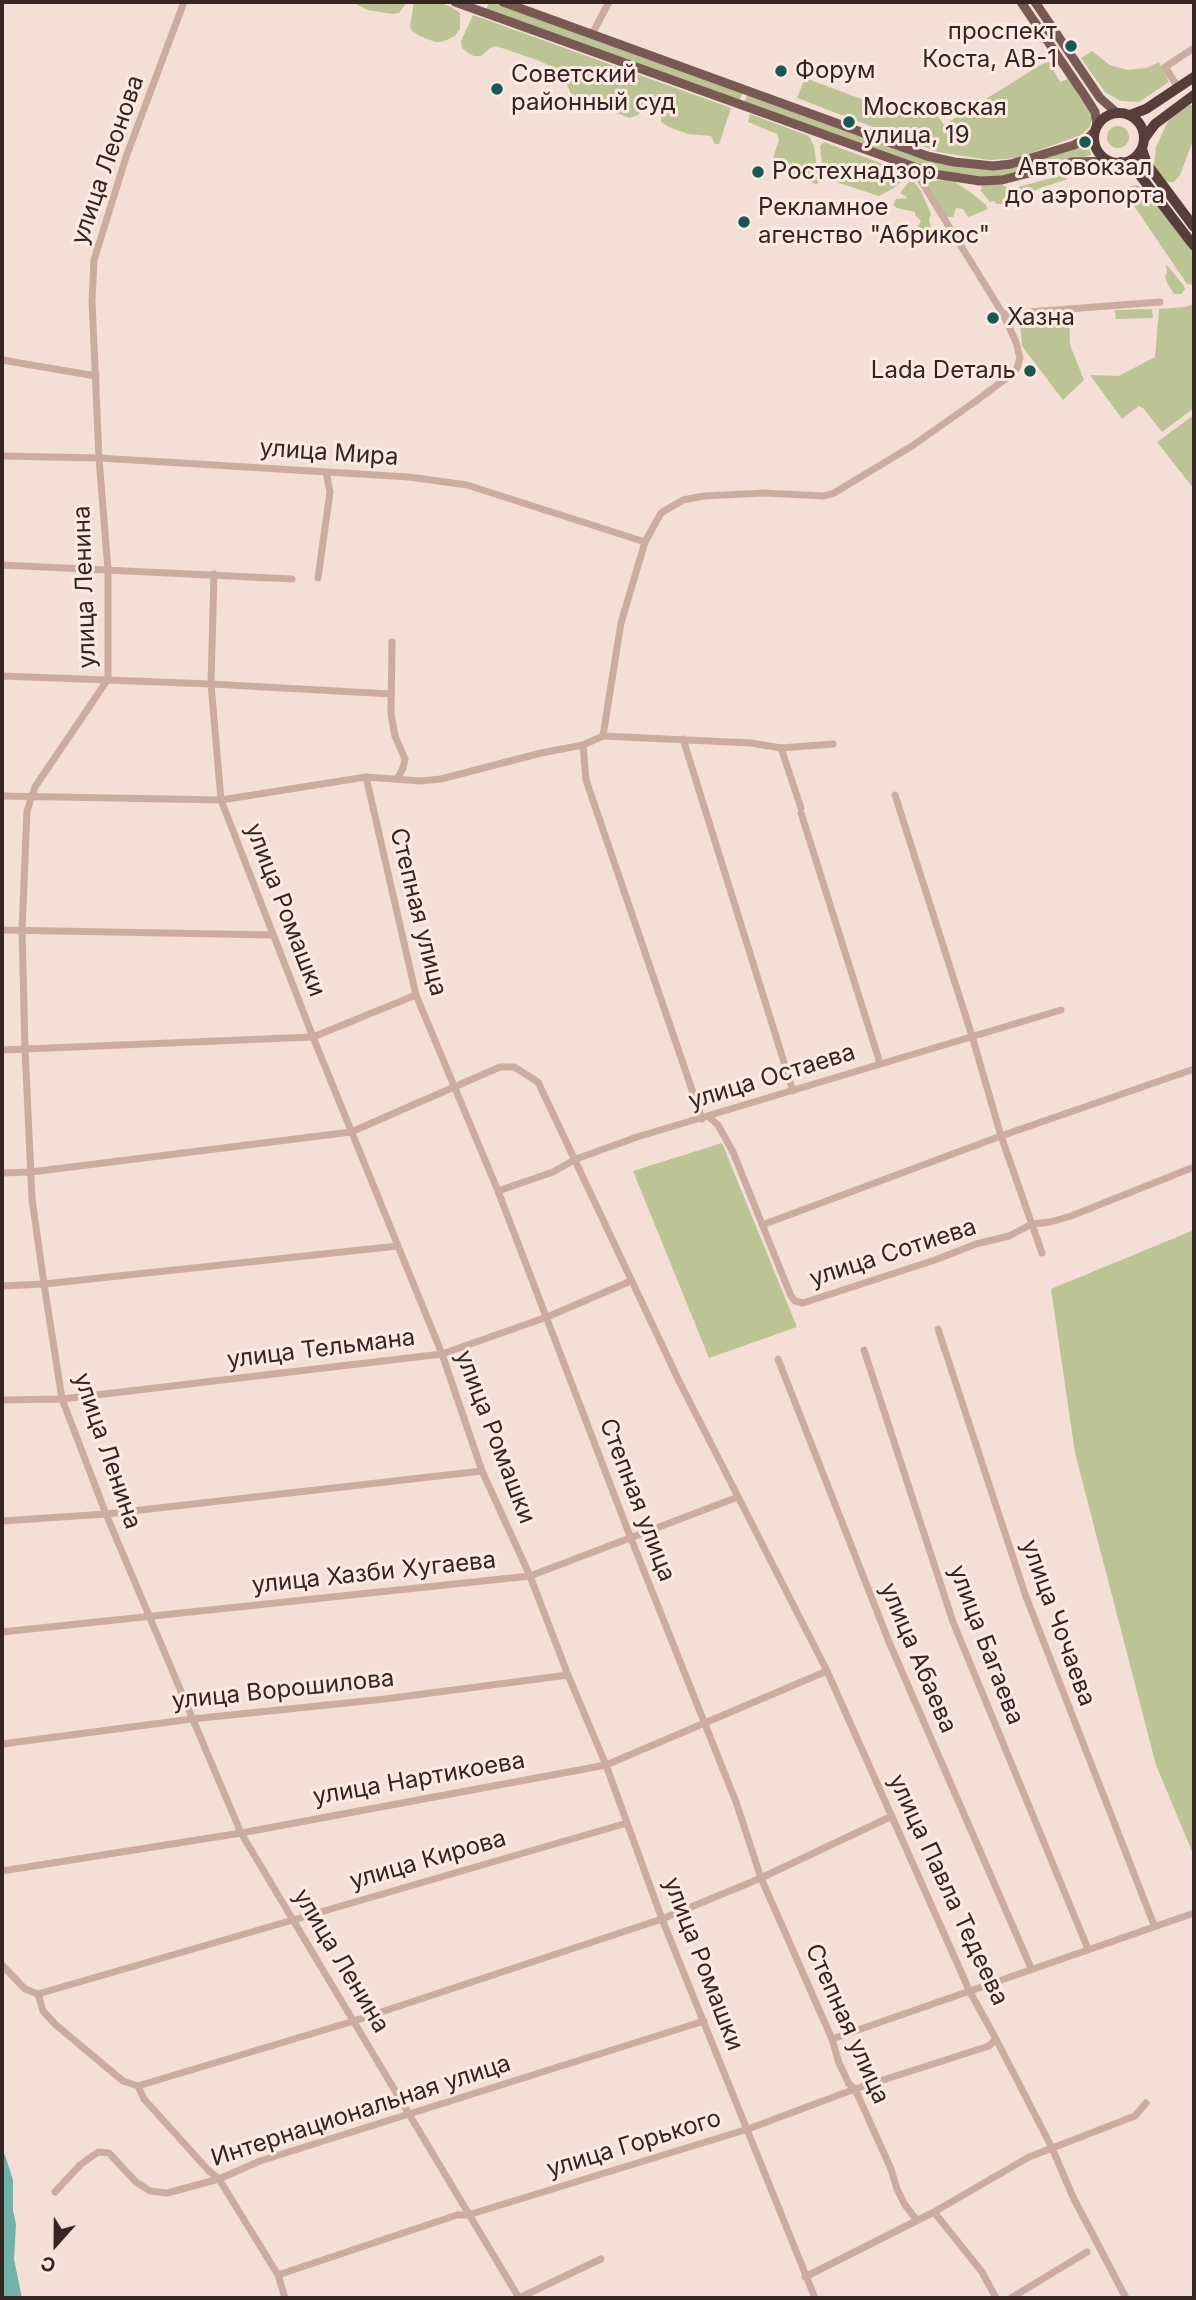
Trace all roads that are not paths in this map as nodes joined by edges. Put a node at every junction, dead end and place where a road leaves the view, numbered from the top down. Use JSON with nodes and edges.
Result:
{"nodes":[{"id":1,"x":184,"y":2,"type":"edge"},
{"id":2,"x":455,"y":2,"type":"edge"},
{"id":3,"x":503,"y":2,"type":"edge"},
{"id":4,"x":609,"y":2,"type":"edge"},
{"id":5,"x":1021,"y":2,"type":"edge"},
{"id":6,"x":1035,"y":2,"type":"edge"},
{"id":7,"x":592,"y":34,"type":"junction"},
{"id":8,"x":1194,"y":48,"type":"edge"},
{"id":9,"x":1194,"y":77,"type":"edge"},
{"id":10,"x":1179,"y":89,"type":"junction"},
{"id":11,"x":1194,"y":95,"type":"edge"},
{"id":12,"x":1117,"y":113,"type":"junction"},
{"id":13,"x":1130,"y":115,"type":"junction"},
{"id":14,"x":1096,"y":128,"type":"junction"},
{"id":15,"x":1143,"y":144,"type":"junction"},
{"id":16,"x":1116,"y":162,"type":"junction"},
{"id":17,"x":913,"y":168,"type":"junction"},
{"id":18,"x":1194,"y":227,"type":"edge"},
{"id":19,"x":1194,"y":246,"type":"edge"},
{"id":20,"x":1160,"y":302,"type":"dead end"},
{"id":21,"x":1003,"y":314,"type":"junction"},
{"id":22,"x":2,"y":360,"type":"edge"},
{"id":23,"x":96,"y":378,"type":"junction"},
{"id":24,"x":2,"y":457,"type":"edge"},
{"id":25,"x":99,"y":458,"type":"junction"},
{"id":26,"x":326,"y":472,"type":"junction"},
{"id":27,"x":645,"y":542,"type":"junction"},
{"id":28,"x":2,"y":565,"type":"edge"},
{"id":29,"x":108,"y":570,"type":"junction"},
{"id":30,"x":214,"y":574,"type":"junction"},
{"id":31,"x":318,"y":578,"type":"dead end"},
{"id":32,"x":292,"y":579,"type":"dead end"},
{"id":33,"x":392,"y":642,"type":"dead end"},
{"id":34,"x":2,"y":676,"type":"edge"},
{"id":35,"x":108,"y":679,"type":"junction"},
{"id":36,"x":211,"y":684,"type":"junction"},
{"id":37,"x":391,"y":694,"type":"junction"},
{"id":38,"x":603,"y":736,"type":"junction"},
{"id":39,"x":683,"y":739,"type":"junction"},
{"id":40,"x":833,"y":744,"type":"dead end"},
{"id":41,"x":583,"y":745,"type":"junction"},
{"id":42,"x":781,"y":748,"type":"junction"},
{"id":43,"x":366,"y":777,"type":"junction"},
{"id":44,"x":397,"y":779,"type":"junction"},
{"id":45,"x":895,"y":795,"type":"dead end"},
{"id":46,"x":2,"y":796,"type":"edge"},
{"id":47,"x":30,"y":797,"type":"junction"},
{"id":48,"x":221,"y":800,"type":"junction"},
{"id":49,"x":2,"y":930,"type":"edge"},
{"id":50,"x":22,"y":930,"type":"junction"},
{"id":51,"x":273,"y":934,"type":"junction"},
{"id":52,"x":416,"y":995,"type":"junction"},
{"id":53,"x":1061,"y":1010,"type":"dead end"},
{"id":54,"x":972,"y":1036,"type":"junction"},
{"id":55,"x":313,"y":1037,"type":"junction"},
{"id":56,"x":25,"y":1048,"type":"junction"},
{"id":57,"x":2,"y":1050,"type":"edge"},
{"id":58,"x":880,"y":1063,"type":"junction"},
{"id":59,"x":1194,"y":1069,"type":"edge"},
{"id":60,"x":455,"y":1087,"type":"junction"},
{"id":61,"x":793,"y":1091,"type":"junction"},
{"id":62,"x":706,"y":1118,"type":"junction"},
{"id":63,"x":351,"y":1132,"type":"junction"},
{"id":64,"x":1001,"y":1136,"type":"junction"},
{"id":65,"x":576,"y":1159,"type":"junction"},
{"id":66,"x":1194,"y":1167,"type":"edge"},
{"id":67,"x":31,"y":1172,"type":"junction"},
{"id":68,"x":2,"y":1173,"type":"edge"},
{"id":69,"x":498,"y":1191,"type":"junction"},
{"id":70,"x":1032,"y":1224,"type":"junction"},
{"id":71,"x":762,"y":1225,"type":"junction"},
{"id":72,"x":398,"y":1246,"type":"junction"},
{"id":73,"x":1042,"y":1253,"type":"dead end"},
{"id":74,"x":631,"y":1281,"type":"junction"},
{"id":75,"x":44,"y":1284,"type":"junction"},
{"id":76,"x":2,"y":1286,"type":"edge"},
{"id":77,"x":547,"y":1317,"type":"junction"},
{"id":78,"x":938,"y":1329,"type":"dead end"},
{"id":79,"x":864,"y":1350,"type":"dead end"},
{"id":80,"x":442,"y":1354,"type":"junction"},
{"id":81,"x":778,"y":1359,"type":"dead end"},
{"id":82,"x":62,"y":1399,"type":"junction"},
{"id":83,"x":2,"y":1400,"type":"edge"},
{"id":84,"x":482,"y":1471,"type":"junction"},
{"id":85,"x":737,"y":1497,"type":"junction"},
{"id":86,"x":106,"y":1514,"type":"junction"},
{"id":87,"x":2,"y":1521,"type":"edge"},
{"id":88,"x":630,"y":1536,"type":"junction"},
{"id":89,"x":530,"y":1576,"type":"junction"},
{"id":90,"x":150,"y":1618,"type":"junction"},
{"id":91,"x":2,"y":1632,"type":"edge"},
{"id":92,"x":827,"y":1671,"type":"junction"},
{"id":93,"x":568,"y":1675,"type":"junction"},
{"id":94,"x":191,"y":1719,"type":"junction"},
{"id":95,"x":704,"y":1724,"type":"junction"},
{"id":96,"x":2,"y":1744,"type":"edge"},
{"id":97,"x":606,"y":1765,"type":"junction"},
{"id":98,"x":892,"y":1816,"type":"junction"},
{"id":99,"x":627,"y":1823,"type":"junction"},
{"id":100,"x":241,"y":1833,"type":"junction"},
{"id":101,"x":2,"y":1871,"type":"edge"},
{"id":102,"x":761,"y":1878,"type":"junction"},
{"id":103,"x":1194,"y":1913,"type":"edge"},
{"id":104,"x":662,"y":1919,"type":"junction"},
{"id":105,"x":293,"y":1920,"type":"junction"},
{"id":106,"x":1154,"y":1926,"type":"junction"},
{"id":107,"x":1088,"y":1949,"type":"junction"},
{"id":108,"x":2,"y":1965,"type":"edge"},
{"id":109,"x":1031,"y":1968,"type":"junction"},
{"id":110,"x":970,"y":1992,"type":"junction"},
{"id":111,"x":38,"y":1994,"type":"junction"},
{"id":112,"x":354,"y":2021,"type":"junction"},
{"id":113,"x":704,"y":2021,"type":"junction"},
{"id":114,"x":832,"y":2039,"type":"junction"},
{"id":115,"x":996,"y":2039,"type":"junction"},
{"id":116,"x":138,"y":2086,"type":"junction"},
{"id":117,"x":855,"y":2090,"type":"junction"},
{"id":118,"x":1146,"y":2103,"type":"dead end"},
{"id":119,"x":409,"y":2113,"type":"junction"},
{"id":120,"x":748,"y":2129,"type":"junction"},
{"id":121,"x":1052,"y":2148,"type":"junction"},
{"id":122,"x":219,"y":2179,"type":"junction"},
{"id":123,"x":55,"y":2192,"type":"dead end"},
{"id":124,"x":934,"y":2212,"type":"junction"},
{"id":125,"x":468,"y":2214,"type":"junction"},
{"id":126,"x":916,"y":2219,"type":"junction"},
{"id":127,"x":1087,"y":2252,"type":"dead end"},
{"id":128,"x":601,"y":2259,"type":"dead end"},
{"id":129,"x":278,"y":2275,"type":"junction"},
{"id":130,"x":805,"y":2277,"type":"junction"},
{"id":131,"x":285,"y":2298,"type":"edge"},
{"id":132,"x":519,"y":2298,"type":"edge"},
{"id":133,"x":815,"y":2298,"type":"edge"},
{"id":134,"x":996,"y":2298,"type":"edge"},
{"id":135,"x":1012,"y":2298,"type":"edge"},
{"id":136,"x":1126,"y":2298,"type":"edge"}],
"edges":[{"from":1,"to":23,"type":"street","name":"улица Леонова"},
{"from":2,"to":17,"type":"main road"},
{"from":3,"to":7,"type":"main road"},
{"from":4,"to":7,"type":"street"},
{"from":5,"to":14,"type":"main road"},
{"from":6,"to":12,"type":"main road"},
{"from":7,"to":14,"type":"main road"},
{"from":8,"to":10,"type":"street"},
{"from":9,"to":10,"type":"highway"},
{"from":10,"to":13,"type":"highway"},
{"from":11,"to":15,"type":"highway"},
{"from":12,"to":13,"type":"highway"},
{"from":12,"to":14,"type":"highway"},
{"from":13,"to":15,"type":"highway"},
{"from":14,"to":16,"type":"highway"},
{"from":15,"to":16,"type":"highway"},
{"from":15,"to":18,"type":"highway"},
{"from":16,"to":17,"type":"main road"},
{"from":16,"to":19,"type":"highway"},
{"from":17,"to":21,"type":"street"},
{"from":20,"to":21,"type":"street"},
{"from":21,"to":27,"type":"street"},
{"from":22,"to":23,"type":"street"},
{"from":23,"to":25,"type":"street","name":"улица Леонова"},
{"from":24,"to":25,"type":"street","name":"улица Мира"},
{"from":25,"to":26,"type":"street","name":"улица Мира"},
{"from":25,"to":29,"type":"street","name":"улица Ленина"},
{"from":26,"to":27,"type":"street","name":"улица Мира"},
{"from":26,"to":31,"type":"street"},
{"from":27,"to":38,"type":"street"},
{"from":28,"to":29,"type":"street"},
{"from":29,"to":30,"type":"street"},
{"from":29,"to":35,"type":"street","name":"улица Ленина"},
{"from":30,"to":32,"type":"street"},
{"from":30,"to":36,"type":"street","name":"улица Ромашки"},
{"from":33,"to":37,"type":"street"},
{"from":34,"to":35,"type":"street"},
{"from":35,"to":36,"type":"street"},
{"from":35,"to":47,"type":"street","name":"улица Ленина"},
{"from":36,"to":37,"type":"street"},
{"from":36,"to":48,"type":"street","name":"улица Ромашки"},
{"from":37,"to":44,"type":"street"},
{"from":38,"to":39,"type":"street"},
{"from":38,"to":41,"type":"street"},
{"from":39,"to":42,"type":"street"},
{"from":39,"to":61,"type":"street"},
{"from":40,"to":42,"type":"street"},
{"from":41,"to":44,"type":"street"},
{"from":41,"to":62,"type":"street","name":"улица Сотиева"},
{"from":42,"to":58,"type":"street"},
{"from":43,"to":44,"type":"street"},
{"from":43,"to":48,"type":"street"},
{"from":43,"to":52,"type":"street","name":"Степная улица"},
{"from":45,"to":54,"type":"street"},
{"from":46,"to":47,"type":"street"},
{"from":47,"to":48,"type":"street"},
{"from":47,"to":50,"type":"street","name":"улица Ленина"},
{"from":48,"to":51,"type":"street","name":"улица Ромашки"},
{"from":49,"to":50,"type":"street"},
{"from":50,"to":51,"type":"street"},
{"from":50,"to":56,"type":"street","name":"улица Ленина"},
{"from":51,"to":55,"type":"street","name":"улица Ромашки"},
{"from":52,"to":55,"type":"street"},
{"from":52,"to":60,"type":"street","name":"Степная улица"},
{"from":53,"to":54,"type":"street","name":"улица Остаева"},
{"from":54,"to":58,"type":"street","name":"улица Остаева"},
{"from":54,"to":64,"type":"street"},
{"from":55,"to":56,"type":"street"},
{"from":55,"to":63,"type":"street","name":"улица Ромашки"},
{"from":56,"to":57,"type":"street"},
{"from":56,"to":67,"type":"street","name":"улица Ленина"},
{"from":58,"to":61,"type":"street","name":"улица Остаева"},
{"from":59,"to":64,"type":"street"},
{"from":60,"to":63,"type":"street"},
{"from":60,"to":65,"type":"street","name":"улица Павла Тедеева"},
{"from":60,"to":69,"type":"street","name":"Степная улица"},
{"from":61,"to":62,"type":"street","name":"улица Остаева"},
{"from":62,"to":65,"type":"street","name":"улица Остаева"},
{"from":62,"to":71,"type":"street","name":"улица Сотиева"},
{"from":63,"to":67,"type":"street"},
{"from":63,"to":72,"type":"street","name":"улица Ромашки"},
{"from":64,"to":70,"type":"street"},
{"from":64,"to":71,"type":"street"},
{"from":65,"to":69,"type":"street","name":"улица Остаева"},
{"from":65,"to":74,"type":"street","name":"улица Павла Тедеева"},
{"from":66,"to":70,"type":"street","name":"улица Сотиева"},
{"from":67,"to":68,"type":"street"},
{"from":67,"to":75,"type":"street","name":"улица Ленина"},
{"from":69,"to":77,"type":"street","name":"Степная улица"},
{"from":70,"to":71,"type":"street","name":"улица Сотиева"},
{"from":70,"to":73,"type":"street"},
{"from":72,"to":75,"type":"street"},
{"from":72,"to":80,"type":"street","name":"улица Ромашки"},
{"from":74,"to":77,"type":"street","name":"улица Тельмана"},
{"from":74,"to":85,"type":"street","name":"улица Павла Тедеева"},
{"from":75,"to":76,"type":"street"},
{"from":75,"to":82,"type":"street","name":"улица Ленина"},
{"from":77,"to":80,"type":"street","name":"улица Тельмана"},
{"from":77,"to":88,"type":"street","name":"Степная улица"},
{"from":78,"to":106,"type":"street","name":"улица Чочаева"},
{"from":79,"to":107,"type":"street","name":"улица Багаева"},
{"from":80,"to":82,"type":"street","name":"улица Тельмана"},
{"from":80,"to":84,"type":"street","name":"улица Ромашки"},
{"from":81,"to":109,"type":"street","name":"улица Абаева"},
{"from":82,"to":83,"type":"street","name":"улица Тельмана"},
{"from":82,"to":86,"type":"street","name":"улица Ленина"},
{"from":84,"to":86,"type":"street"},
{"from":84,"to":89,"type":"street","name":"улица Ромашки"},
{"from":85,"to":88,"type":"street","name":"улица Хазби Хугаева"},
{"from":85,"to":92,"type":"street","name":"улица Павла Тедеева"},
{"from":86,"to":87,"type":"street"},
{"from":86,"to":90,"type":"street","name":"улица Ленина"},
{"from":88,"to":89,"type":"street","name":"улица Хазби Хугаева"},
{"from":88,"to":95,"type":"street","name":"Степная улица"},
{"from":89,"to":90,"type":"street","name":"улица Хазби Хугаева"},
{"from":89,"to":93,"type":"street","name":"улица Ромашки"},
{"from":90,"to":91,"type":"street","name":"улица Хазби Хугаева"},
{"from":90,"to":94,"type":"street","name":"улица Ленина"},
{"from":92,"to":95,"type":"street","name":"улица Нартикоева"},
{"from":92,"to":98,"type":"street","name":"улица Павла Тедеева"},
{"from":93,"to":94,"type":"street","name":"улица Ворошилова"},
{"from":93,"to":97,"type":"street","name":"улица Ромашки"},
{"from":94,"to":96,"type":"street","name":"улица Ворошилова"},
{"from":94,"to":100,"type":"street","name":"улица Ленина"},
{"from":95,"to":97,"type":"street","name":"улица Нартикоева"},
{"from":95,"to":102,"type":"street","name":"Степная улица"},
{"from":97,"to":99,"type":"street","name":"улица Ромашки"},
{"from":97,"to":100,"type":"street","name":"улица Нартикоева"},
{"from":98,"to":102,"type":"street"},
{"from":98,"to":110,"type":"street","name":"улица Павла Тедеева"},
{"from":99,"to":104,"type":"street","name":"улица Ромашки"},
{"from":99,"to":105,"type":"street","name":"улица Кирова"},
{"from":100,"to":101,"type":"street","name":"улица Нартикоева"},
{"from":100,"to":105,"type":"street","name":"улица Ленина"},
{"from":102,"to":104,"type":"street"},
{"from":102,"to":114,"type":"street","name":"Степная улица"},
{"from":103,"to":106,"type":"street"},
{"from":104,"to":112,"type":"street"},
{"from":104,"to":113,"type":"street","name":"улица Ромашки"},
{"from":105,"to":111,"type":"street","name":"улица Кирова"},
{"from":105,"to":112,"type":"street","name":"улица Ленина"},
{"from":106,"to":107,"type":"street"},
{"from":107,"to":109,"type":"street"},
{"from":108,"to":111,"type":"street"},
{"from":109,"to":110,"type":"street"},
{"from":110,"to":114,"type":"street"},
{"from":110,"to":115,"type":"street","name":"улица Павла Тедеева"},
{"from":111,"to":116,"type":"street"},
{"from":112,"to":116,"type":"street"},
{"from":112,"to":119,"type":"street","name":"улица Ленина"},
{"from":113,"to":119,"type":"street","name":"Интернациональная улица"},
{"from":113,"to":120,"type":"street","name":"улица Ромашки"},
{"from":114,"to":117,"type":"street","name":"Степная улица"},
{"from":115,"to":117,"type":"street","name":"улица Горького"},
{"from":115,"to":121,"type":"street","name":"улица Павла Тедеева"},
{"from":116,"to":122,"type":"street"},
{"from":117,"to":120,"type":"street","name":"улица Горького"},
{"from":117,"to":126,"type":"street","name":"Степная улица"},
{"from":118,"to":121,"type":"street"},
{"from":119,"to":122,"type":"street","name":"Интернациональная улица"},
{"from":119,"to":125,"type":"street","name":"улица Ленина"},
{"from":120,"to":125,"type":"street","name":"улица Горького"},
{"from":120,"to":130,"type":"street","name":"улица Ромашки"},
{"from":121,"to":124,"type":"street"},
{"from":121,"to":136,"type":"street","name":"улица Павла Тедеева"},
{"from":122,"to":123,"type":"street","name":"Интернациональная улица"},
{"from":122,"to":129,"type":"street"},
{"from":124,"to":126,"type":"street"},
{"from":124,"to":134,"type":"street"},
{"from":125,"to":129,"type":"street","name":"улица Горького"},
{"from":125,"to":132,"type":"street","name":"улица Ленина"},
{"from":126,"to":130,"type":"street"},
{"from":127,"to":135,"type":"street"},
{"from":128,"to":132,"type":"street"},
{"from":129,"to":131,"type":"street"},
{"from":130,"to":133,"type":"street","name":"улица Ромашки"}]}
